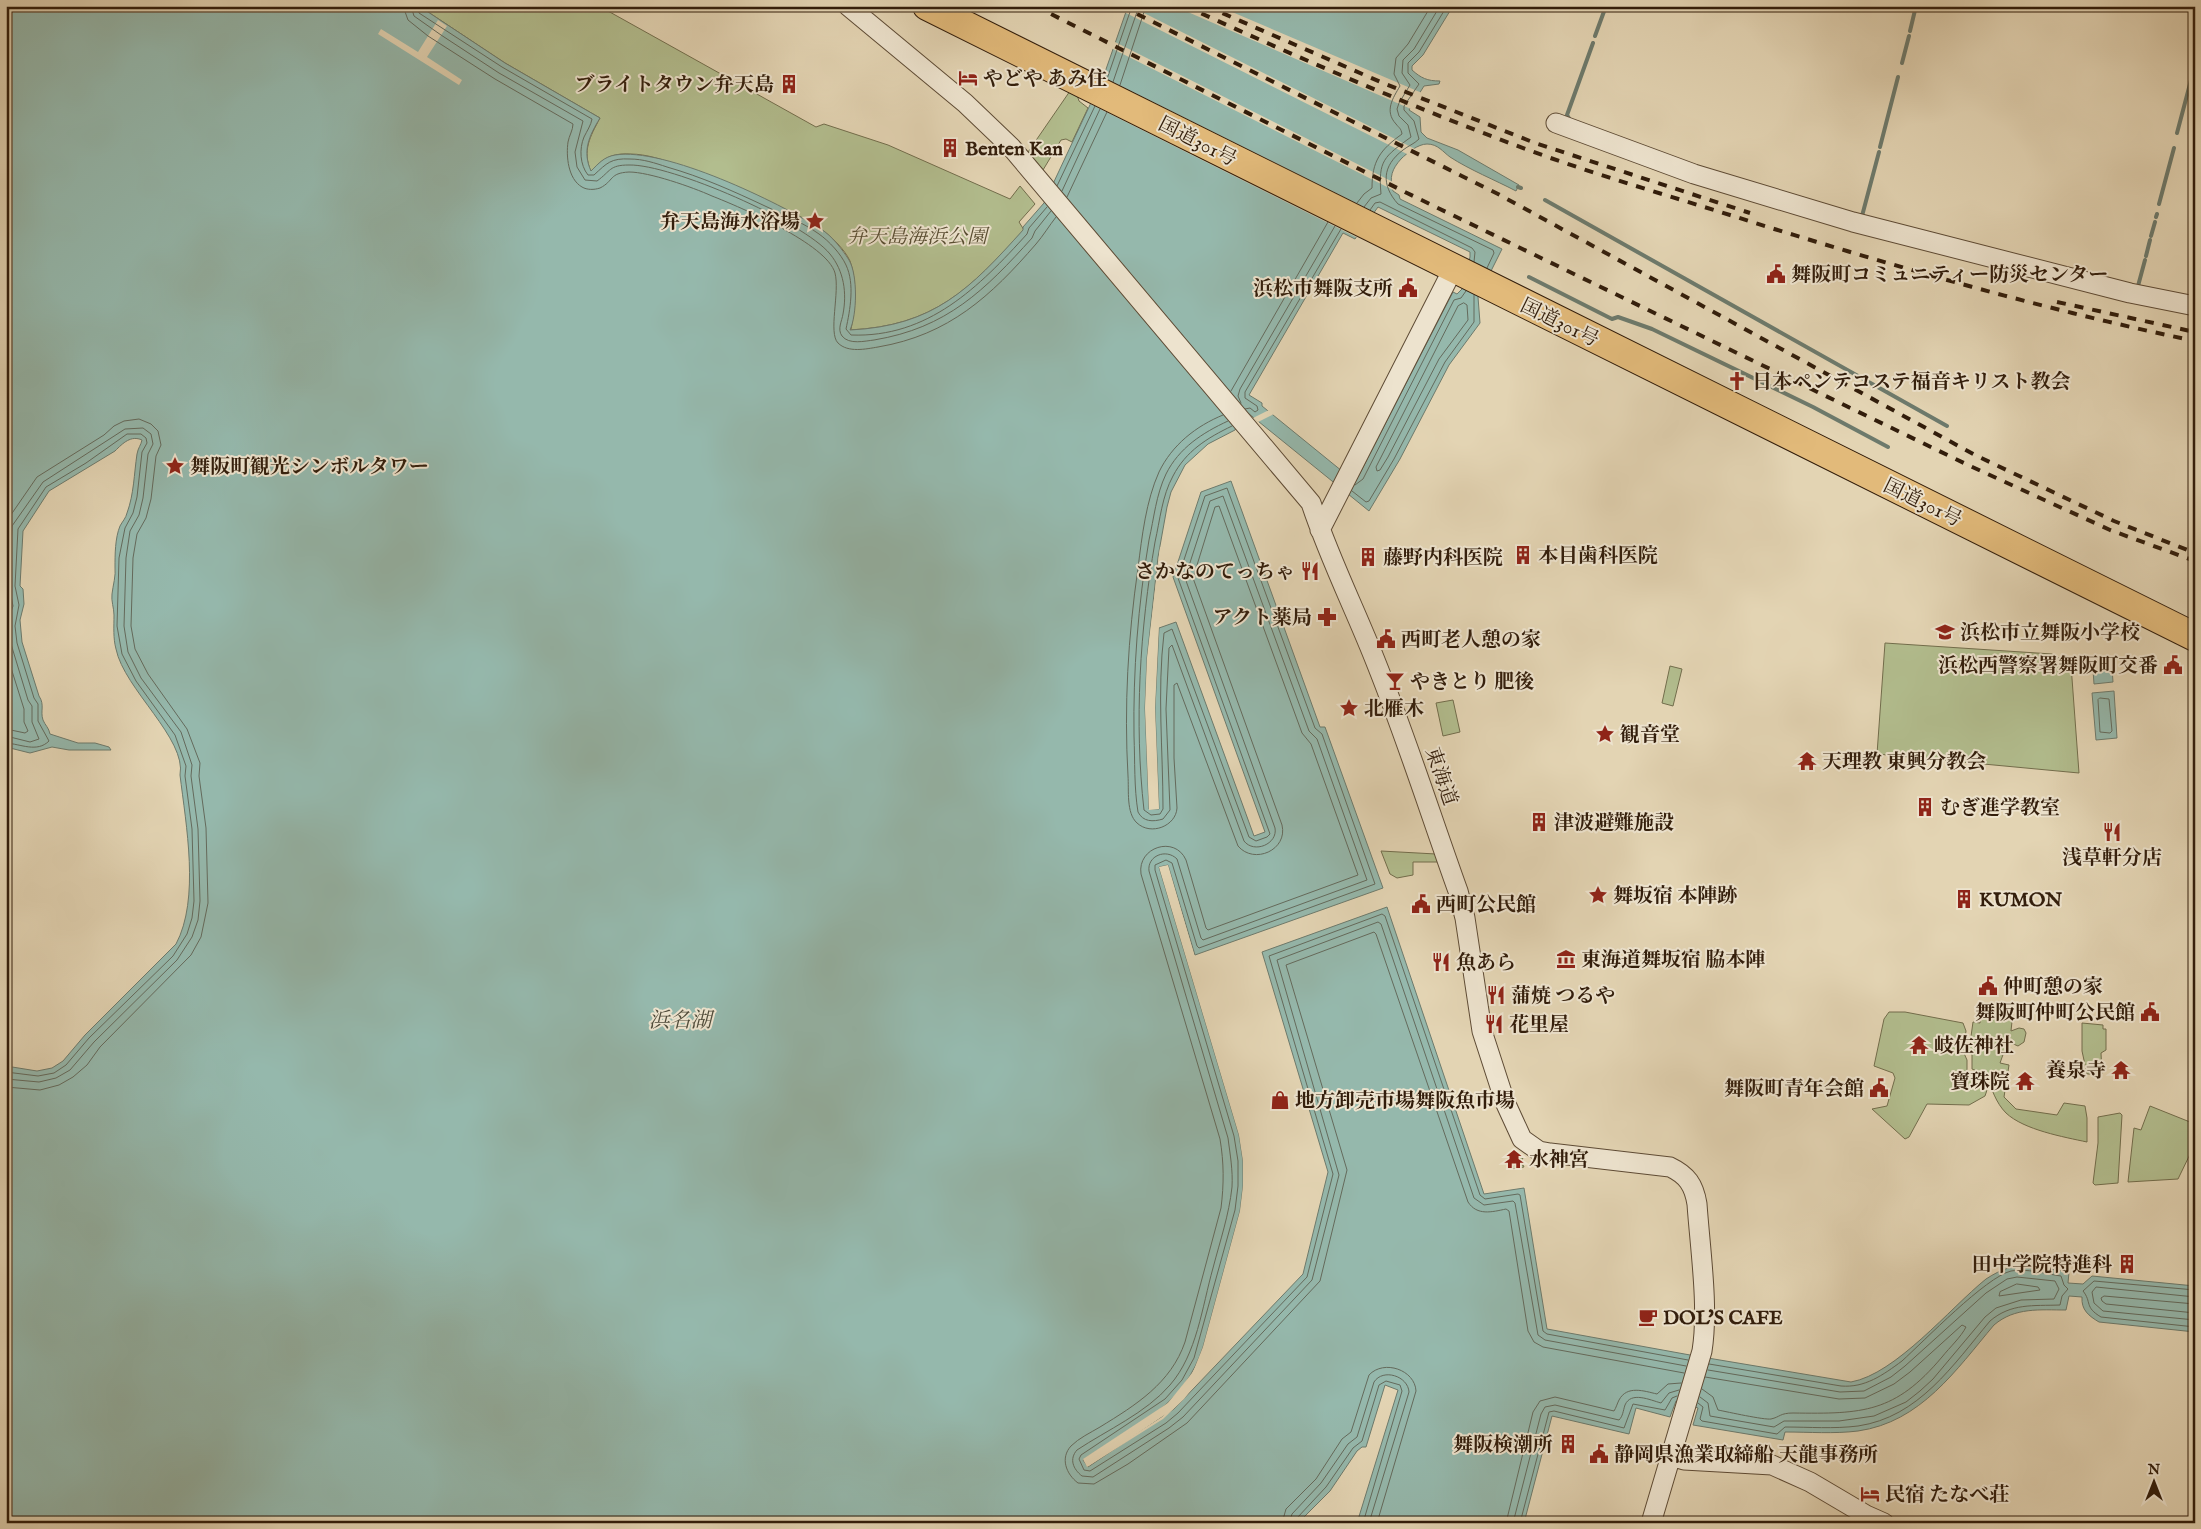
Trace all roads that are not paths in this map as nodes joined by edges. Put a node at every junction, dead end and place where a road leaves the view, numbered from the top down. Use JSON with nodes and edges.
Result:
{"nodes":[{"id":1,"x":848,"y":6,"type":"edge"},
{"id":2,"x":927,"y":6,"type":"edge"},
{"id":3,"x":1556,"y":123,"type":"dead end"},
{"id":4,"x":1458,"y":271,"type":"junction"},
{"id":5,"x":2195,"y":306,"type":"edge"},
{"id":6,"x":1320,"y":530,"type":"junction"},
{"id":7,"x":2195,"y":637,"type":"edge"},
{"id":8,"x":1671,"y":1456,"type":"junction"},
{"id":9,"x":1651,"y":1523,"type":"edge"},
{"id":10,"x":1884,"y":1523,"type":"edge"}],
"edges":[{"from":1,"to":6,"type":"street","name":"東海道"},
{"from":2,"to":4,"type":"highway","name":"国道301号"},
{"from":3,"to":5,"type":"street"},
{"from":4,"to":6,"type":"street"},
{"from":4,"to":7,"type":"highway","name":"国道301号"},
{"from":6,"to":8,"type":"street","name":"東海道"},
{"from":8,"to":9,"type":"street","name":"東海道"},
{"from":8,"to":10,"type":"street"}]}
